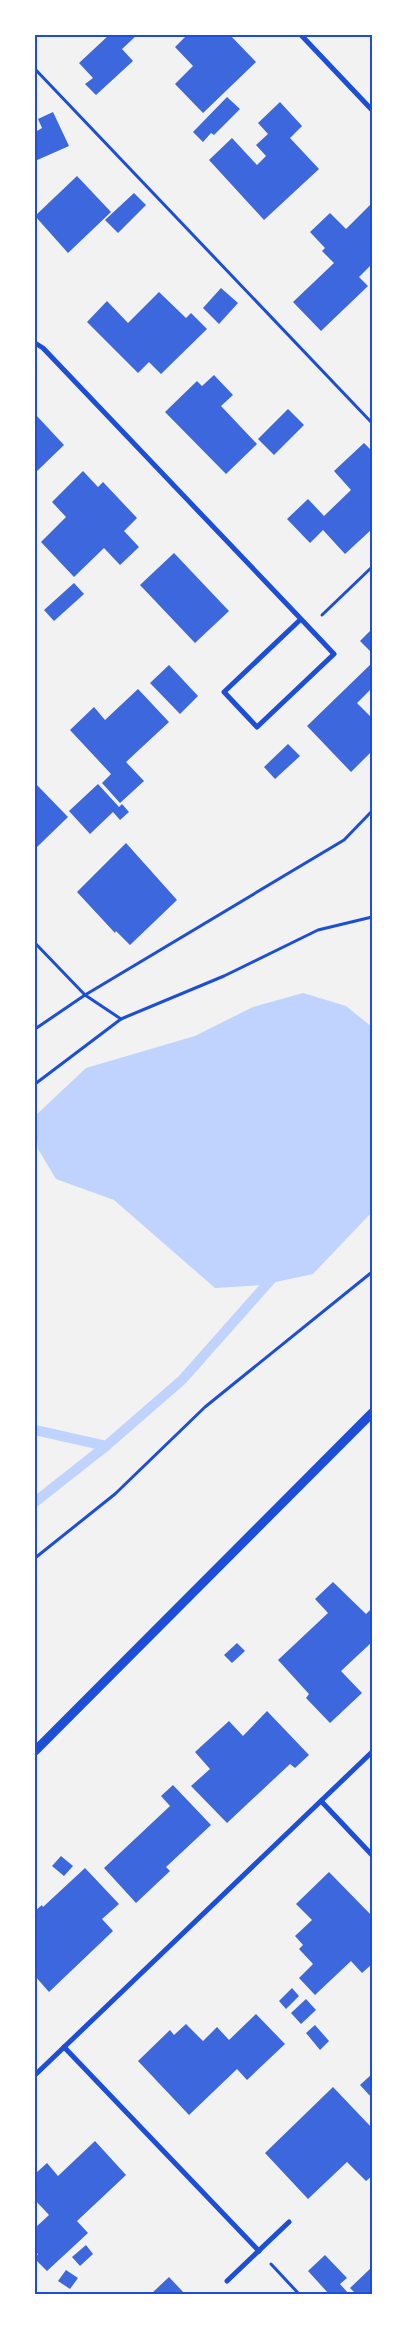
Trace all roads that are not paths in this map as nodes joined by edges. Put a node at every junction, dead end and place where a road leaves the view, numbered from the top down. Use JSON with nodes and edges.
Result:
{"nodes":[{"id":1,"x":301,"y":35,"type":"edge"},
{"id":2,"x":372,"y":110,"type":"edge"},
{"id":3,"x":35,"y":343,"type":"edge"},
{"id":4,"x":301,"y":619,"type":"junction"},
{"id":5,"x":372,"y":1413,"type":"edge"},
{"id":6,"x":35,"y":1751,"type":"edge"},
{"id":7,"x":372,"y":1752,"type":"edge"},
{"id":8,"x":321,"y":1801,"type":"junction"},
{"id":9,"x":372,"y":1855,"type":"edge"},
{"id":10,"x":64,"y":2047,"type":"junction"},
{"id":11,"x":35,"y":2075,"type":"edge"},
{"id":12,"x":290,"y":2222,"type":"dead end"},
{"id":13,"x":259,"y":2251,"type":"junction"},
{"id":14,"x":228,"y":2281,"type":"dead end"}],
"edges":[{"from":1,"to":2,"type":"street"},
{"from":3,"to":4,"type":"street"},
{"from":4,"to":4,"type":"street"},
{"from":5,"to":6,"type":"street"},
{"from":7,"to":8,"type":"street"},
{"from":8,"to":9,"type":"street"},
{"from":8,"to":10,"type":"street"},
{"from":10,"to":11,"type":"street"},
{"from":10,"to":13,"type":"street"},
{"from":12,"to":13,"type":"street"},
{"from":13,"to":14,"type":"street"}]}
